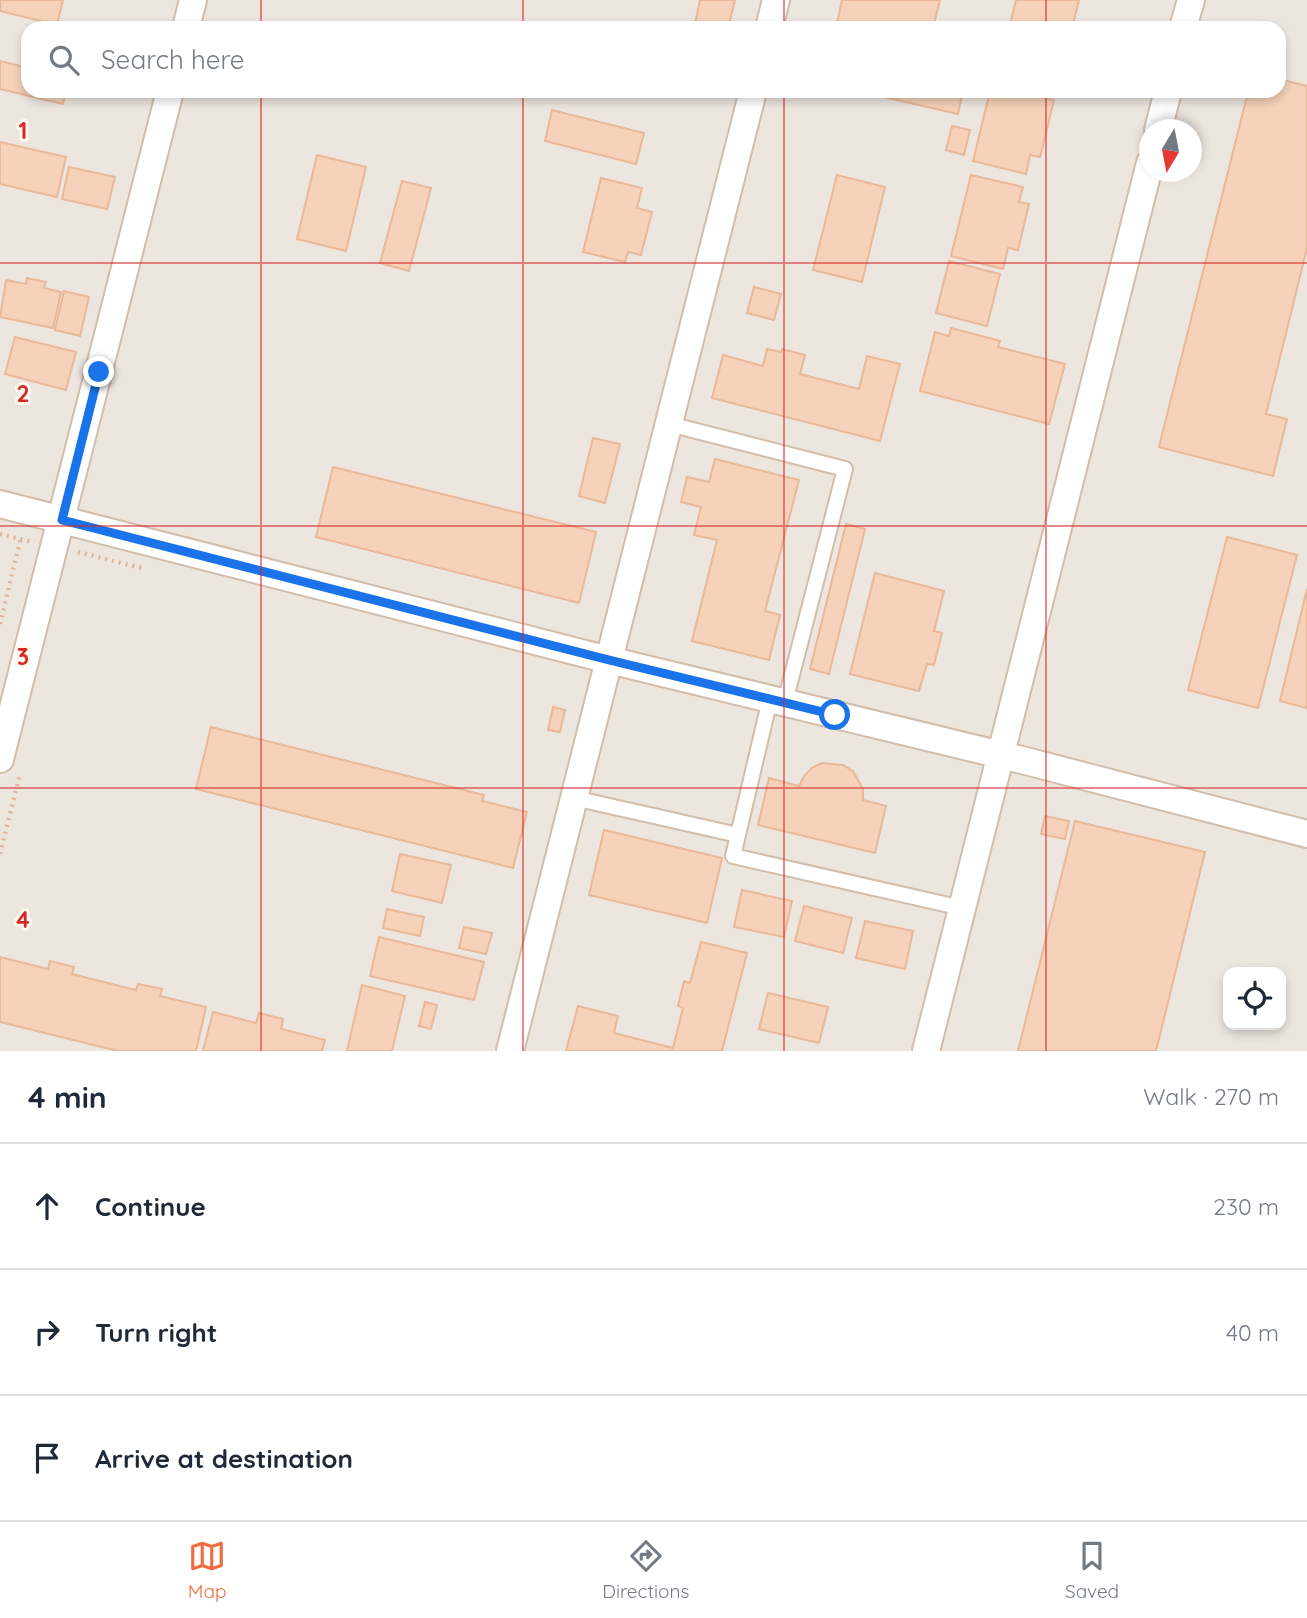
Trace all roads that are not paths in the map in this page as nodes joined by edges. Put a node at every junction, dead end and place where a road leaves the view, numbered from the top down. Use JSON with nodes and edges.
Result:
{"nodes":[{"id":1,"x":192,"y":0,"type":"edge"},
{"id":2,"x":776,"y":0,"type":"edge"},
{"id":3,"x":1191,"y":0,"type":"edge"},
{"id":4,"x":188,"y":21,"type":"edge"},
{"id":5,"x":771,"y":21,"type":"edge"},
{"id":6,"x":1186,"y":21,"type":"edge"},
{"id":7,"x":168,"y":98,"type":"edge"},
{"id":8,"x":751,"y":98,"type":"edge"},
{"id":9,"x":1166,"y":98,"type":"edge"},
{"id":10,"x":1161,"y":119,"type":"edge"},
{"id":11,"x":1145,"y":182,"type":"edge"},
{"id":12,"x":669,"y":424,"type":"junction"},
{"id":13,"x":0,"y":504,"type":"edge"},
{"id":14,"x":62,"y":520,"type":"junction"},
{"id":15,"x":609,"y":660,"type":"junction"},
{"id":16,"x":778,"y":701,"type":"junction"},
{"id":17,"x":1000,"y":755,"type":"junction"},
{"id":18,"x":0,"y":759,"type":"edge"},
{"id":19,"x":574,"y":798,"type":"junction"},
{"id":20,"x":1307,"y":834,"type":"edge"},
{"id":21,"x":738,"y":835,"type":"junction"},
{"id":22,"x":962,"y":908,"type":"junction"},
{"id":23,"x":510,"y":1051,"type":"edge"},
{"id":24,"x":926,"y":1051,"type":"edge"}],
"edges":[{"from":1,"to":4,"type":"street"},
{"from":2,"to":5,"type":"street"},
{"from":3,"to":6,"type":"street"},
{"from":7,"to":14,"type":"street"},
{"from":8,"to":12,"type":"street"},
{"from":9,"to":10,"type":"street"},
{"from":11,"to":17,"type":"street"},
{"from":12,"to":15,"type":"street"},
{"from":12,"to":16,"type":"lane"},
{"from":13,"to":14,"type":"street"},
{"from":14,"to":15,"type":"street"},
{"from":14,"to":18,"type":"street"},
{"from":15,"to":16,"type":"street"},
{"from":15,"to":19,"type":"street"},
{"from":16,"to":17,"type":"street"},
{"from":16,"to":21,"type":"lane"},
{"from":17,"to":20,"type":"street"},
{"from":17,"to":22,"type":"street"},
{"from":19,"to":21,"type":"lane"},
{"from":19,"to":23,"type":"street"},
{"from":21,"to":22,"type":"lane"},
{"from":22,"to":24,"type":"street"}]}
